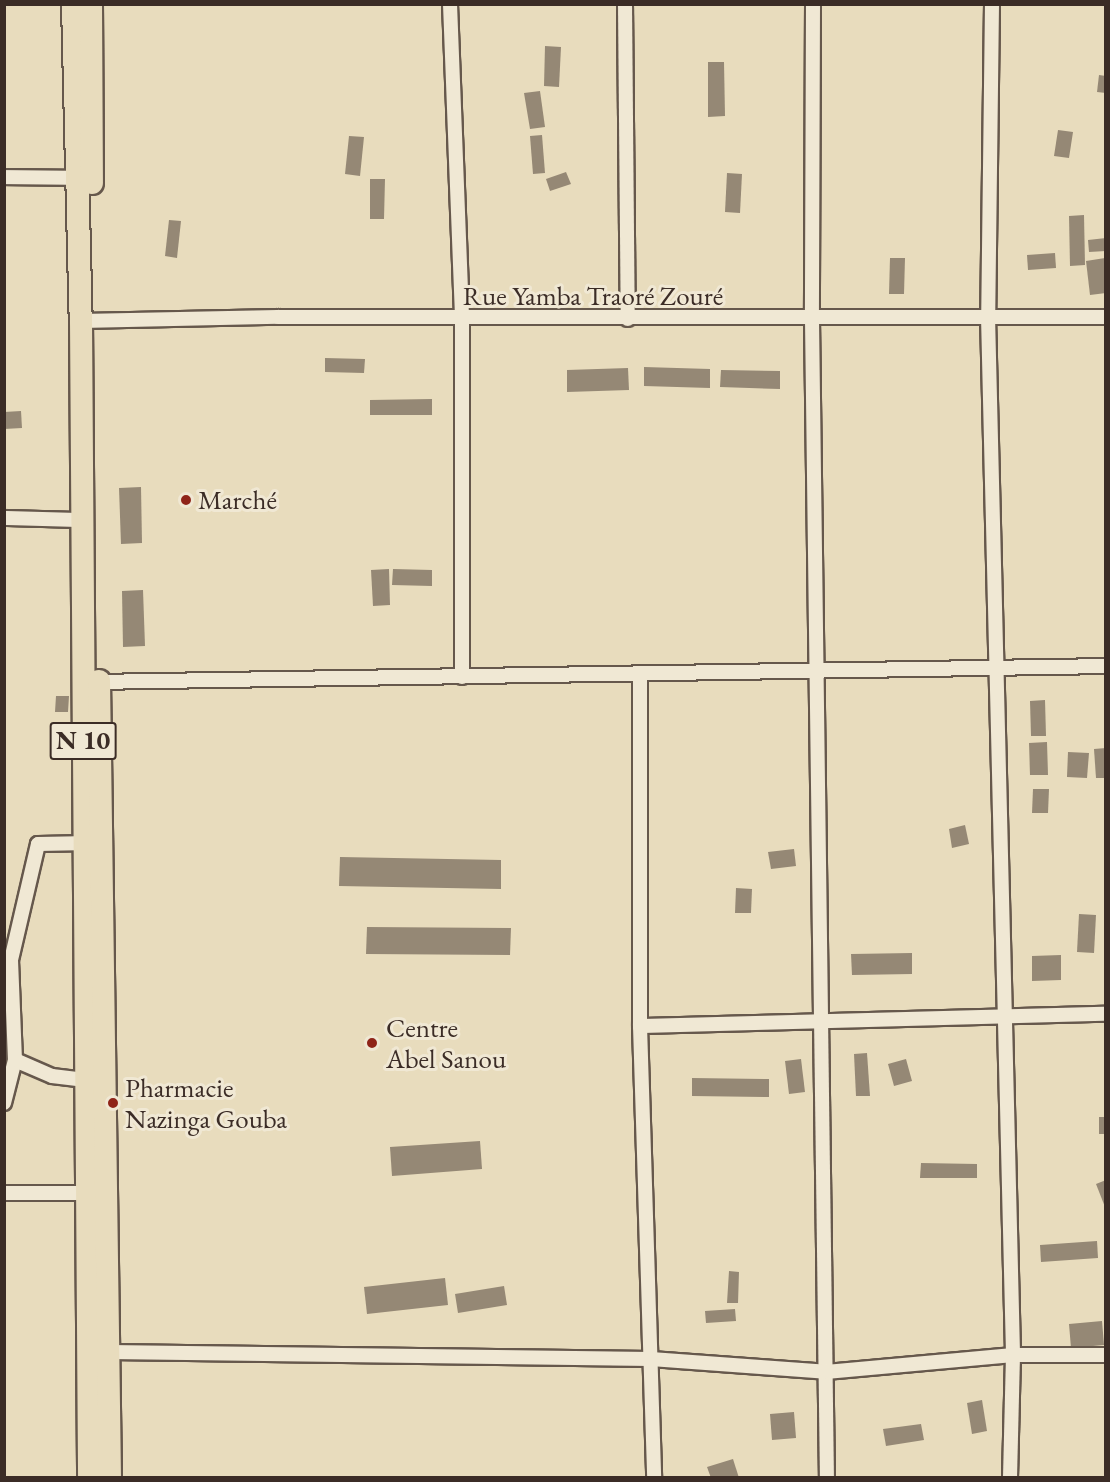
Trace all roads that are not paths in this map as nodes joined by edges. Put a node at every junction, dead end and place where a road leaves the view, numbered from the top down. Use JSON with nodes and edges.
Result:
{"nodes":[{"id":1,"x":73,"y":4,"type":"edge"},
{"id":2,"x":91,"y":4,"type":"edge"},
{"id":3,"x":450,"y":4,"type":"edge"},
{"id":4,"x":625,"y":4,"type":"edge"},
{"id":5,"x":813,"y":4,"type":"edge"},
{"id":6,"x":992,"y":4,"type":"edge"},
{"id":7,"x":4,"y":177,"type":"edge"},
{"id":8,"x":85,"y":178,"type":"junction"},
{"id":9,"x":988,"y":316,"type":"junction"},
{"id":10,"x":1106,"y":318,"type":"edge"},
{"id":11,"x":628,"y":319,"type":"junction"},
{"id":12,"x":462,"y":320,"type":"junction"},
{"id":13,"x":812,"y":320,"type":"junction"},
{"id":14,"x":88,"y":321,"type":"junction"},
{"id":15,"x":4,"y":518,"type":"edge"},
{"id":16,"x":80,"y":520,"type":"junction"},
{"id":17,"x":1106,"y":666,"type":"edge"},
{"id":18,"x":998,"y":669,"type":"junction"},
{"id":19,"x":815,"y":672,"type":"junction"},
{"id":20,"x":640,"y":674,"type":"junction"},
{"id":21,"x":462,"y":677,"type":"junction"},
{"id":22,"x":91,"y":682,"type":"junction"},
{"id":23,"x":92,"y":843,"type":"junction"},
{"id":24,"x":8,"y":960,"type":"edge"},
{"id":25,"x":1106,"y":1014,"type":"edge"},
{"id":26,"x":1005,"y":1015,"type":"junction"},
{"id":27,"x":824,"y":1019,"type":"junction"},
{"id":28,"x":640,"y":1026,"type":"junction"},
{"id":29,"x":15,"y":1060,"type":"junction"},
{"id":30,"x":95,"y":1081,"type":"junction"},
{"id":31,"x":4,"y":1103,"type":"edge"},
{"id":32,"x":4,"y":1193,"type":"edge"},
{"id":33,"x":97,"y":1193,"type":"junction"},
{"id":34,"x":109,"y":1352,"type":"junction"},
{"id":35,"x":1013,"y":1355,"type":"junction"},
{"id":36,"x":1106,"y":1355,"type":"edge"},
{"id":37,"x":651,"y":1359,"type":"junction"},
{"id":38,"x":826,"y":1372,"type":"junction"},
{"id":39,"x":89,"y":1478,"type":"edge"},
{"id":40,"x":110,"y":1478,"type":"edge"},
{"id":41,"x":654,"y":1478,"type":"edge"},
{"id":42,"x":828,"y":1478,"type":"edge"},
{"id":43,"x":1010,"y":1478,"type":"edge"}],
"edges":[{"from":1,"to":8,"type":"main road","number":"N 10"},
{"from":2,"to":8,"type":"main road","number":"N 10"},
{"from":3,"to":12,"type":"street"},
{"from":4,"to":11,"type":"street"},
{"from":5,"to":13,"type":"street"},
{"from":6,"to":9,"type":"street"},
{"from":7,"to":8,"type":"street"},
{"from":8,"to":14,"type":"main road","number":"N 10"},
{"from":9,"to":10,"type":"street","name":"Rue Yamba Traoré Zouré"},
{"from":9,"to":13,"type":"street","name":"Rue Yamba Traoré Zouré"},
{"from":9,"to":18,"type":"street"},
{"from":11,"to":12,"type":"street","name":"Rue Yamba Traoré Zouré"},
{"from":11,"to":13,"type":"street","name":"Rue Yamba Traoré Zouré"},
{"from":12,"to":14,"type":"street","name":"Rue Yamba Traoré Zouré"},
{"from":12,"to":21,"type":"street"},
{"from":13,"to":19,"type":"street"},
{"from":14,"to":16,"type":"main road","number":"N 10"},
{"from":14,"to":22,"type":"main road","number":"N 10"},
{"from":15,"to":16,"type":"street"},
{"from":16,"to":22,"type":"main road","number":"N 10"},
{"from":17,"to":18,"type":"street"},
{"from":18,"to":19,"type":"street"},
{"from":18,"to":26,"type":"street"},
{"from":19,"to":20,"type":"street"},
{"from":19,"to":27,"type":"street"},
{"from":20,"to":21,"type":"street"},
{"from":20,"to":28,"type":"street"},
{"from":21,"to":22,"type":"street"},
{"from":22,"to":23,"type":"main road","number":"N 10"},
{"from":23,"to":24,"type":"street"},
{"from":23,"to":30,"type":"main road","number":"N 10"},
{"from":24,"to":29,"type":"street"},
{"from":25,"to":26,"type":"street"},
{"from":26,"to":27,"type":"street"},
{"from":26,"to":35,"type":"street"},
{"from":27,"to":28,"type":"street"},
{"from":27,"to":38,"type":"street"},
{"from":28,"to":37,"type":"street"},
{"from":29,"to":30,"type":"street"},
{"from":29,"to":31,"type":"street"},
{"from":30,"to":33,"type":"main road","number":"N 10"},
{"from":32,"to":33,"type":"street"},
{"from":33,"to":34,"type":"main road","number":"N 10"},
{"from":33,"to":39,"type":"main road","number":"N 10"},
{"from":34,"to":37,"type":"street"},
{"from":34,"to":40,"type":"main road","number":"N 10"},
{"from":35,"to":36,"type":"street"},
{"from":35,"to":38,"type":"street"},
{"from":35,"to":43,"type":"street"},
{"from":37,"to":38,"type":"street"},
{"from":37,"to":41,"type":"street"},
{"from":38,"to":42,"type":"street"}]}
